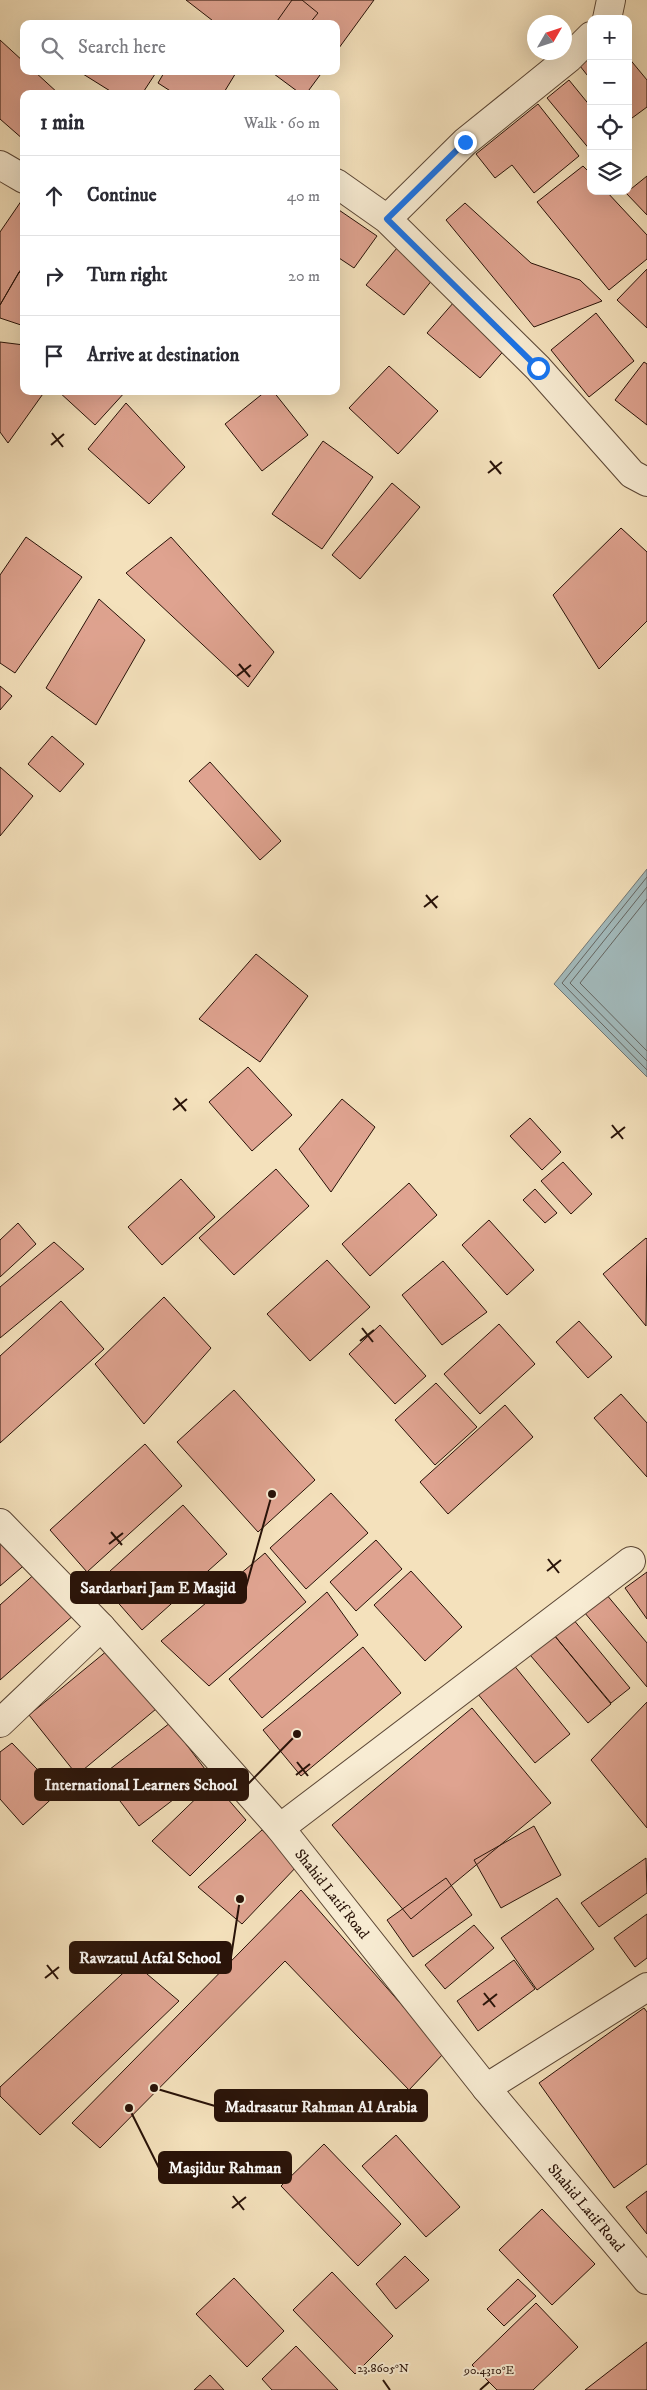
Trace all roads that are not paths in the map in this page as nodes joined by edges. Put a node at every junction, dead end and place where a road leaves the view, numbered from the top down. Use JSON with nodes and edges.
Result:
{"nodes":[{"id":1,"x":611,"y":0,"type":"edge"},
{"id":2,"x":608,"y":15,"type":"edge"},
{"id":3,"x":587,"y":40,"type":"edge"},
{"id":4,"x":0,"y":165,"type":"edge"},
{"id":5,"x":20,"y":177,"type":"edge"},
{"id":6,"x":340,"y":186,"type":"edge"},
{"id":7,"x":387,"y":219,"type":"junction"},
{"id":8,"x":647,"y":482,"type":"edge"},
{"id":9,"x":0,"y":1522,"type":"edge"},
{"id":10,"x":631,"y":1561,"type":"dead end"},
{"id":11,"x":101,"y":1627,"type":"junction"},
{"id":12,"x":0,"y":1723,"type":"edge"},
{"id":13,"x":280,"y":1828,"type":"junction"},
{"id":14,"x":647,"y":1987,"type":"edge"},
{"id":15,"x":486,"y":2088,"type":"junction"},
{"id":16,"x":647,"y":2280,"type":"edge"}],
"edges":[{"from":1,"to":2,"type":"street"},
{"from":3,"to":7,"type":"street"},
{"from":4,"to":5,"type":"street"},
{"from":6,"to":7,"type":"street"},
{"from":7,"to":8,"type":"street"},
{"from":9,"to":11,"type":"street","name":"Shahid Latif Road"},
{"from":10,"to":13,"type":"street"},
{"from":11,"to":12,"type":"street"},
{"from":11,"to":13,"type":"street","name":"Shahid Latif Road"},
{"from":13,"to":15,"type":"street","name":"Shahid Latif Road"},
{"from":14,"to":15,"type":"street"},
{"from":15,"to":16,"type":"street","name":"Shahid Latif Road"}]}
